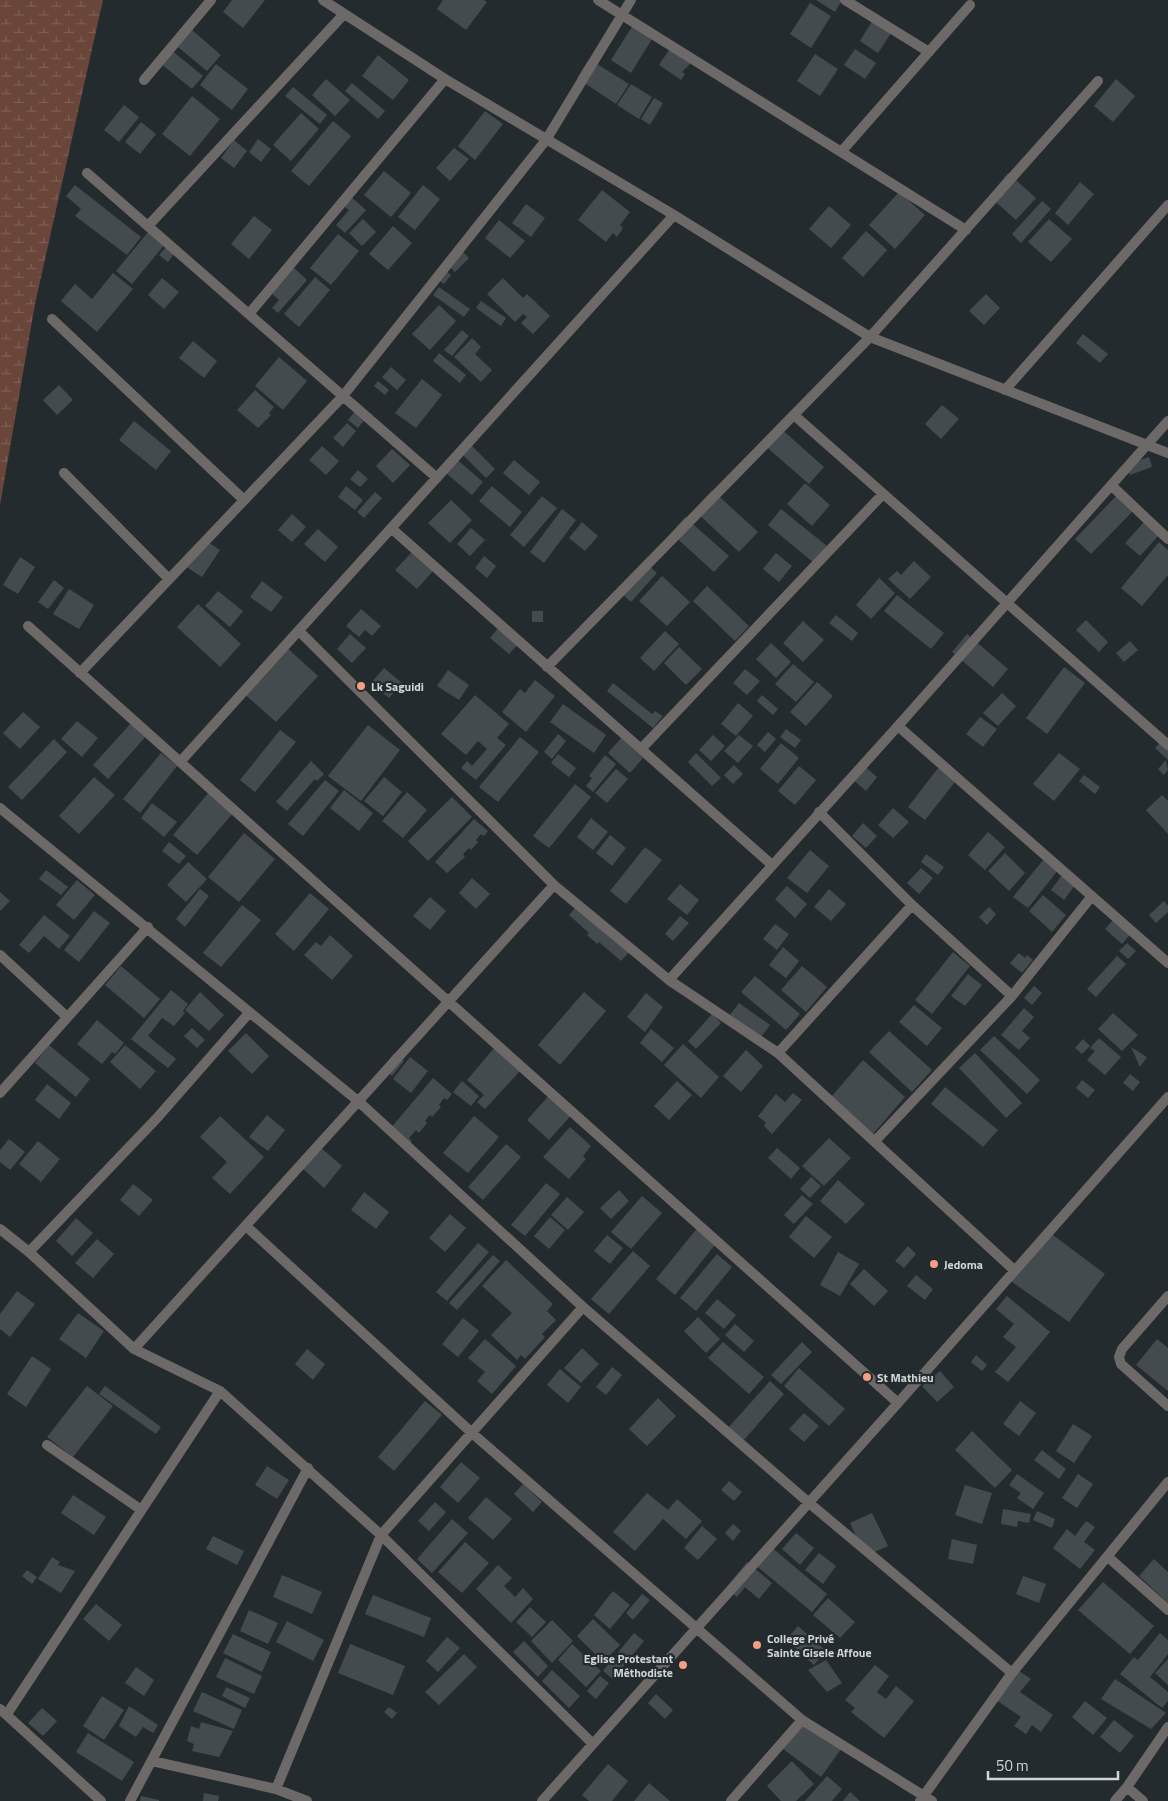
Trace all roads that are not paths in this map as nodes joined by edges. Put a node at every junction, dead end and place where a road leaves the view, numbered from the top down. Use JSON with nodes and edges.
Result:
{"nodes":[{"id":1,"x":211,"y":0,"type":"edge"},
{"id":2,"x":323,"y":0,"type":"edge"},
{"id":3,"x":598,"y":0,"type":"edge"},
{"id":4,"x":631,"y":0,"type":"edge"},
{"id":5,"x":845,"y":0,"type":"edge"},
{"id":6,"x":970,"y":5,"type":"dead end"},
{"id":7,"x":344,"y":14,"type":"junction"},
{"id":8,"x":622,"y":15,"type":"junction"},
{"id":9,"x":929,"y":52,"type":"junction"},
{"id":10,"x":144,"y":80,"type":"dead end"},
{"id":11,"x":445,"y":80,"type":"junction"},
{"id":12,"x":1098,"y":81,"type":"dead end"},
{"id":13,"x":546,"y":140,"type":"junction"},
{"id":14,"x":841,"y":152,"type":"junction"},
{"id":15,"x":87,"y":172,"type":"dead end"},
{"id":16,"x":1168,"y":206,"type":"edge"},
{"id":17,"x":674,"y":215,"type":"junction"},
{"id":18,"x":148,"y":226,"type":"junction"},
{"id":19,"x":966,"y":230,"type":"junction"},
{"id":20,"x":249,"y":314,"type":"junction"},
{"id":21,"x":52,"y":319,"type":"dead end"},
{"id":22,"x":870,"y":337,"type":"junction"},
{"id":23,"x":1005,"y":390,"type":"junction"},
{"id":24,"x":343,"y":396,"type":"junction"},
{"id":25,"x":794,"y":415,"type":"junction"},
{"id":26,"x":1168,"y":421,"type":"edge"},
{"id":27,"x":1148,"y":445,"type":"junction"},
{"id":28,"x":1168,"y":453,"type":"edge"},
{"id":29,"x":64,"y":473,"type":"dead end"},
{"id":30,"x":437,"y":478,"type":"junction"},
{"id":31,"x":1112,"y":486,"type":"junction"},
{"id":32,"x":883,"y":494,"type":"junction"},
{"id":33,"x":244,"y":500,"type":"junction"},
{"id":34,"x":391,"y":528,"type":"junction"},
{"id":35,"x":1168,"y":539,"type":"edge"},
{"id":36,"x":169,"y":579,"type":"junction"},
{"id":37,"x":1007,"y":603,"type":"junction"},
{"id":38,"x":28,"y":626,"type":"dead end"},
{"id":39,"x":299,"y":631,"type":"junction"},
{"id":40,"x":547,"y":667,"type":"junction"},
{"id":41,"x":80,"y":673,"type":"junction"},
{"id":42,"x":898,"y":726,"type":"junction"},
{"id":43,"x":1168,"y":746,"type":"edge"},
{"id":44,"x":641,"y":749,"type":"junction"},
{"id":45,"x":180,"y":762,"type":"junction"},
{"id":46,"x":0,"y":808,"type":"edge"},
{"id":47,"x":819,"y":812,"type":"junction"},
{"id":48,"x":772,"y":865,"type":"junction"},
{"id":49,"x":554,"y":885,"type":"junction"},
{"id":50,"x":1092,"y":896,"type":"junction"},
{"id":51,"x":912,"y":906,"type":"junction"},
{"id":52,"x":148,"y":927,"type":"junction"},
{"id":53,"x":0,"y":956,"type":"edge"},
{"id":54,"x":1168,"y":963,"type":"edge"},
{"id":55,"x":669,"y":980,"type":"junction"},
{"id":56,"x":1012,"y":996,"type":"junction"},
{"id":57,"x":448,"y":1002,"type":"junction"},
{"id":58,"x":248,"y":1013,"type":"junction"},
{"id":59,"x":67,"y":1017,"type":"junction"},
{"id":60,"x":778,"y":1053,"type":"junction"},
{"id":61,"x":0,"y":1094,"type":"edge"},
{"id":62,"x":1168,"y":1097,"type":"edge"},
{"id":63,"x":358,"y":1101,"type":"junction"},
{"id":64,"x":875,"y":1141,"type":"junction"},
{"id":65,"x":246,"y":1226,"type":"junction"},
{"id":66,"x":0,"y":1229,"type":"edge"},
{"id":67,"x":29,"y":1252,"type":"junction"},
{"id":68,"x":1014,"y":1270,"type":"junction"},
{"id":69,"x":1168,"y":1296,"type":"edge"},
{"id":70,"x":583,"y":1307,"type":"junction"},
{"id":71,"x":134,"y":1349,"type":"junction"},
{"id":72,"x":220,"y":1391,"type":"junction"},
{"id":73,"x":898,"y":1403,"type":"junction"},
{"id":74,"x":1168,"y":1406,"type":"edge"},
{"id":75,"x":472,"y":1433,"type":"junction"},
{"id":76,"x":47,"y":1445,"type":"dead end"},
{"id":77,"x":308,"y":1468,"type":"junction"},
{"id":78,"x":1168,"y":1482,"type":"edge"},
{"id":79,"x":808,"y":1502,"type":"junction"},
{"id":80,"x":140,"y":1509,"type":"junction"},
{"id":81,"x":382,"y":1534,"type":"junction"},
{"id":82,"x":1108,"y":1557,"type":"junction"},
{"id":83,"x":1168,"y":1610,"type":"edge"},
{"id":84,"x":697,"y":1627,"type":"junction"},
{"id":85,"x":1012,"y":1673,"type":"junction"},
{"id":86,"x":3,"y":1712,"type":"edge"},
{"id":87,"x":802,"y":1720,"type":"junction"},
{"id":88,"x":1168,"y":1726,"type":"edge"},
{"id":89,"x":593,"y":1744,"type":"junction"},
{"id":90,"x":152,"y":1761,"type":"junction"},
{"id":91,"x":1127,"y":1787,"type":"junction"},
{"id":92,"x":276,"y":1789,"type":"junction"},
{"id":93,"x":926,"y":1799,"type":"edge"},
{"id":94,"x":101,"y":1801,"type":"edge"},
{"id":95,"x":130,"y":1801,"type":"edge"},
{"id":96,"x":307,"y":1801,"type":"edge"},
{"id":97,"x":542,"y":1801,"type":"edge"},
{"id":98,"x":731,"y":1801,"type":"edge"},
{"id":99,"x":1116,"y":1801,"type":"edge"},
{"id":100,"x":1143,"y":1801,"type":"edge"}],
"edges":[{"from":1,"to":10,"type":"street"},
{"from":2,"to":7,"type":"street"},
{"from":3,"to":8,"type":"street"},
{"from":4,"to":8,"type":"street"},
{"from":5,"to":9,"type":"street"},
{"from":6,"to":9,"type":"street"},
{"from":7,"to":11,"type":"street"},
{"from":7,"to":18,"type":"street"},
{"from":8,"to":13,"type":"street"},
{"from":8,"to":14,"type":"street"},
{"from":9,"to":14,"type":"street"},
{"from":11,"to":13,"type":"street"},
{"from":11,"to":20,"type":"street"},
{"from":12,"to":19,"type":"street"},
{"from":13,"to":17,"type":"street"},
{"from":13,"to":24,"type":"street"},
{"from":14,"to":19,"type":"street"},
{"from":15,"to":18,"type":"street"},
{"from":16,"to":23,"type":"street"},
{"from":17,"to":22,"type":"street"},
{"from":17,"to":30,"type":"street"},
{"from":18,"to":20,"type":"street"},
{"from":19,"to":22,"type":"street"},
{"from":20,"to":24,"type":"street"},
{"from":21,"to":33,"type":"street"},
{"from":22,"to":23,"type":"street"},
{"from":22,"to":25,"type":"street"},
{"from":23,"to":27,"type":"street"},
{"from":24,"to":30,"type":"street"},
{"from":24,"to":33,"type":"street"},
{"from":25,"to":32,"type":"street"},
{"from":25,"to":40,"type":"street"},
{"from":26,"to":27,"type":"street"},
{"from":27,"to":28,"type":"street"},
{"from":27,"to":31,"type":"street"},
{"from":29,"to":36,"type":"street"},
{"from":30,"to":34,"type":"street"},
{"from":31,"to":35,"type":"street"},
{"from":31,"to":37,"type":"street"},
{"from":32,"to":37,"type":"street"},
{"from":32,"to":44,"type":"street"},
{"from":33,"to":36,"type":"street"},
{"from":34,"to":39,"type":"street"},
{"from":34,"to":40,"type":"street"},
{"from":36,"to":41,"type":"street"},
{"from":37,"to":42,"type":"street"},
{"from":37,"to":43,"type":"street"},
{"from":38,"to":41,"type":"street"},
{"from":39,"to":45,"type":"street"},
{"from":39,"to":49,"type":"street"},
{"from":40,"to":44,"type":"street"},
{"from":41,"to":45,"type":"street"},
{"from":42,"to":47,"type":"street"},
{"from":42,"to":50,"type":"street"},
{"from":44,"to":48,"type":"street"},
{"from":45,"to":57,"type":"street"},
{"from":46,"to":52,"type":"street"},
{"from":47,"to":48,"type":"street"},
{"from":47,"to":51,"type":"street"},
{"from":48,"to":55,"type":"street"},
{"from":49,"to":55,"type":"street"},
{"from":49,"to":57,"type":"street"},
{"from":50,"to":54,"type":"street"},
{"from":50,"to":56,"type":"street"},
{"from":51,"to":56,"type":"street"},
{"from":51,"to":60,"type":"street"},
{"from":52,"to":58,"type":"street"},
{"from":52,"to":59,"type":"street"},
{"from":53,"to":59,"type":"street"},
{"from":55,"to":60,"type":"street"},
{"from":56,"to":64,"type":"street"},
{"from":57,"to":63,"type":"street"},
{"from":57,"to":73,"type":"street"},
{"from":58,"to":63,"type":"street"},
{"from":58,"to":67,"type":"street"},
{"from":59,"to":61,"type":"street"},
{"from":60,"to":64,"type":"street"},
{"from":62,"to":68,"type":"street"},
{"from":63,"to":65,"type":"street"},
{"from":63,"to":70,"type":"street"},
{"from":64,"to":68,"type":"street"},
{"from":65,"to":71,"type":"street"},
{"from":65,"to":75,"type":"street"},
{"from":66,"to":67,"type":"street"},
{"from":67,"to":71,"type":"street"},
{"from":68,"to":73,"type":"street"},
{"from":69,"to":74,"type":"street"},
{"from":70,"to":75,"type":"street"},
{"from":70,"to":79,"type":"street"},
{"from":71,"to":72,"type":"street"},
{"from":72,"to":77,"type":"street"},
{"from":72,"to":80,"type":"street"},
{"from":73,"to":79,"type":"street"},
{"from":75,"to":81,"type":"street"},
{"from":75,"to":84,"type":"street"},
{"from":76,"to":80,"type":"street"},
{"from":77,"to":81,"type":"street"},
{"from":77,"to":90,"type":"street"},
{"from":78,"to":82,"type":"street"},
{"from":79,"to":84,"type":"street"},
{"from":79,"to":85,"type":"street"},
{"from":80,"to":86,"type":"street"},
{"from":81,"to":89,"type":"street"},
{"from":81,"to":92,"type":"street"},
{"from":82,"to":83,"type":"street"},
{"from":82,"to":85,"type":"street"},
{"from":84,"to":87,"type":"street"},
{"from":84,"to":89,"type":"street"},
{"from":85,"to":93,"type":"street"},
{"from":86,"to":94,"type":"street"},
{"from":87,"to":93,"type":"street"},
{"from":87,"to":98,"type":"street"},
{"from":88,"to":91,"type":"street"},
{"from":89,"to":97,"type":"street"},
{"from":90,"to":92,"type":"street"},
{"from":90,"to":95,"type":"street"},
{"from":91,"to":99,"type":"street"},
{"from":91,"to":100,"type":"street"},
{"from":92,"to":96,"type":"street"}]}
